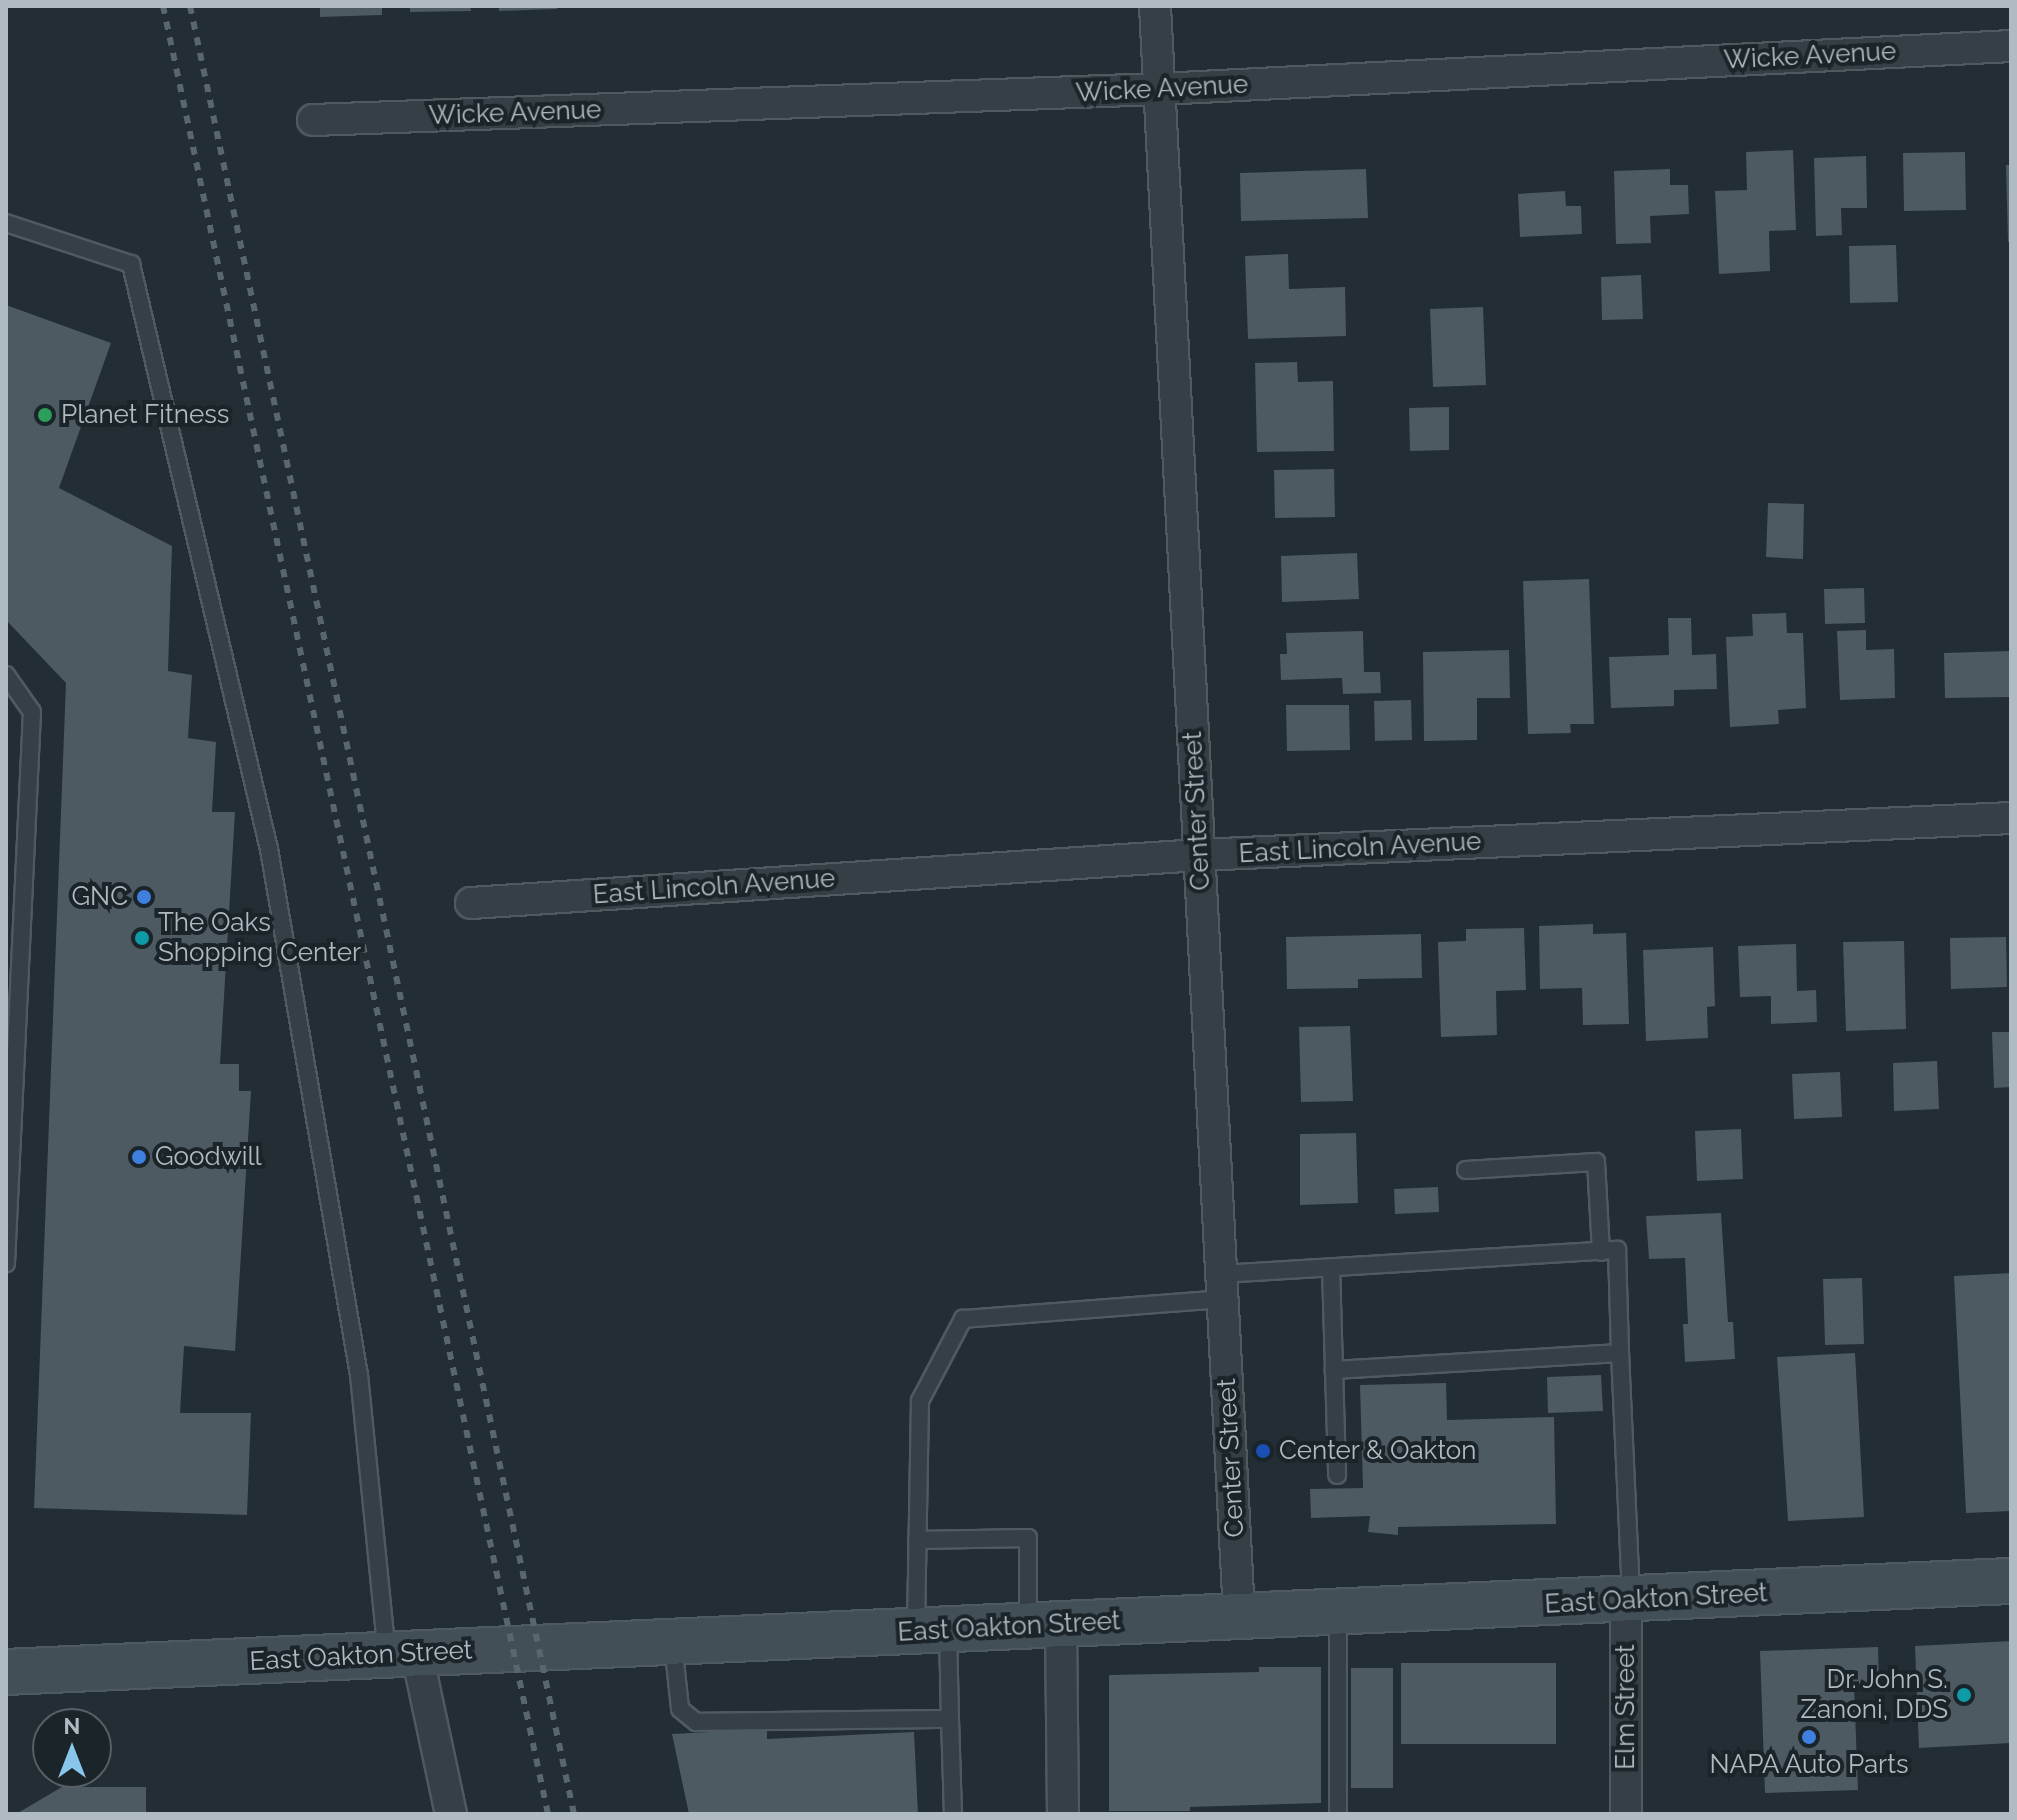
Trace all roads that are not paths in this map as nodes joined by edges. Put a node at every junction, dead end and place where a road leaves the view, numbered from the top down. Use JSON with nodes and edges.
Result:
{"nodes":[{"id":1,"x":1155,"y":6,"type":"edge"},
{"id":2,"x":2011,"y":46,"type":"edge"},
{"id":3,"x":1160,"y":89,"type":"junction"},
{"id":4,"x":313,"y":120,"type":"dead end"},
{"id":5,"x":6,"y":223,"type":"edge"},
{"id":6,"x":6,"y":675,"type":"edge"},
{"id":7,"x":2011,"y":818,"type":"edge"},
{"id":8,"x":1200,"y":855,"type":"junction"},
{"id":9,"x":471,"y":903,"type":"dead end"},
{"id":10,"x":9,"y":1156,"type":"edge"},
{"id":11,"x":1466,"y":1170,"type":"dead end"},
{"id":12,"x":7,"y":1236,"type":"edge"},
{"id":13,"x":1601,"y":1252,"type":"junction"},
{"id":14,"x":6,"y":1263,"type":"edge"},
{"id":15,"x":1331,"y":1268,"type":"junction"},
{"id":16,"x":1222,"y":1287,"type":"junction"},
{"id":17,"x":1620,"y":1353,"type":"junction"},
{"id":18,"x":1334,"y":1370,"type":"junction"},
{"id":19,"x":1337,"y":1475,"type":"dead end"},
{"id":20,"x":917,"y":1540,"type":"junction"},
{"id":21,"x":2011,"y":1581,"type":"edge"},
{"id":22,"x":1629,"y":1600,"type":"junction"},
{"id":23,"x":1338,"y":1612,"type":"junction"},
{"id":24,"x":1239,"y":1616,"type":"junction"},
{"id":25,"x":1045,"y":1625,"type":"junction"},
{"id":26,"x":932,"y":1630,"type":"junction"},
{"id":27,"x":673,"y":1642,"type":"junction"},
{"id":28,"x":402,"y":1654,"type":"junction"},
{"id":29,"x":6,"y":1672,"type":"edge"},
{"id":30,"x":950,"y":1719,"type":"junction"},
{"id":31,"x":451,"y":1814,"type":"edge"},
{"id":32,"x":953,"y":1814,"type":"edge"},
{"id":33,"x":1063,"y":1814,"type":"edge"},
{"id":34,"x":1338,"y":1814,"type":"edge"},
{"id":35,"x":1626,"y":1814,"type":"edge"}],
"edges":[{"from":1,"to":3,"type":"street","name":"Center Street"},
{"from":2,"to":3,"type":"street","name":"Wicke Avenue"},
{"from":3,"to":4,"type":"street","name":"Wicke Avenue"},
{"from":3,"to":8,"type":"street","name":"Center Street"},
{"from":5,"to":28,"type":"lane"},
{"from":6,"to":10,"type":"lane"},
{"from":7,"to":8,"type":"street","name":"East Lincoln Avenue"},
{"from":8,"to":9,"type":"street","name":"East Lincoln Avenue"},
{"from":8,"to":16,"type":"street","name":"Center Street"},
{"from":10,"to":12,"type":"lane"},
{"from":11,"to":13,"type":"lane"},
{"from":12,"to":14,"type":"lane"},
{"from":13,"to":15,"type":"lane"},
{"from":13,"to":17,"type":"lane"},
{"from":15,"to":16,"type":"lane"},
{"from":15,"to":18,"type":"lane"},
{"from":16,"to":20,"type":"lane"},
{"from":16,"to":24,"type":"street","name":"Center Street"},
{"from":17,"to":18,"type":"lane"},
{"from":17,"to":22,"type":"lane"},
{"from":18,"to":19,"type":"lane"},
{"from":20,"to":25,"type":"lane"},
{"from":20,"to":26,"type":"lane"},
{"from":21,"to":22,"type":"main road","name":"East Oakton Street"},
{"from":22,"to":23,"type":"main road","name":"East Oakton Street"},
{"from":22,"to":35,"type":"street","name":"Elm Street"},
{"from":23,"to":24,"type":"main road","name":"East Oakton Street"},
{"from":23,"to":34,"type":"lane"},
{"from":24,"to":25,"type":"main road","name":"East Oakton Street"},
{"from":25,"to":26,"type":"main road","name":"East Oakton Street"},
{"from":25,"to":33,"type":"street"},
{"from":26,"to":27,"type":"main road","name":"East Oakton Street"},
{"from":26,"to":30,"type":"lane"},
{"from":27,"to":28,"type":"main road","name":"East Oakton Street"},
{"from":27,"to":30,"type":"lane"},
{"from":28,"to":29,"type":"main road","name":"East Oakton Street"},
{"from":28,"to":31,"type":"street"},
{"from":30,"to":32,"type":"lane"}]}
